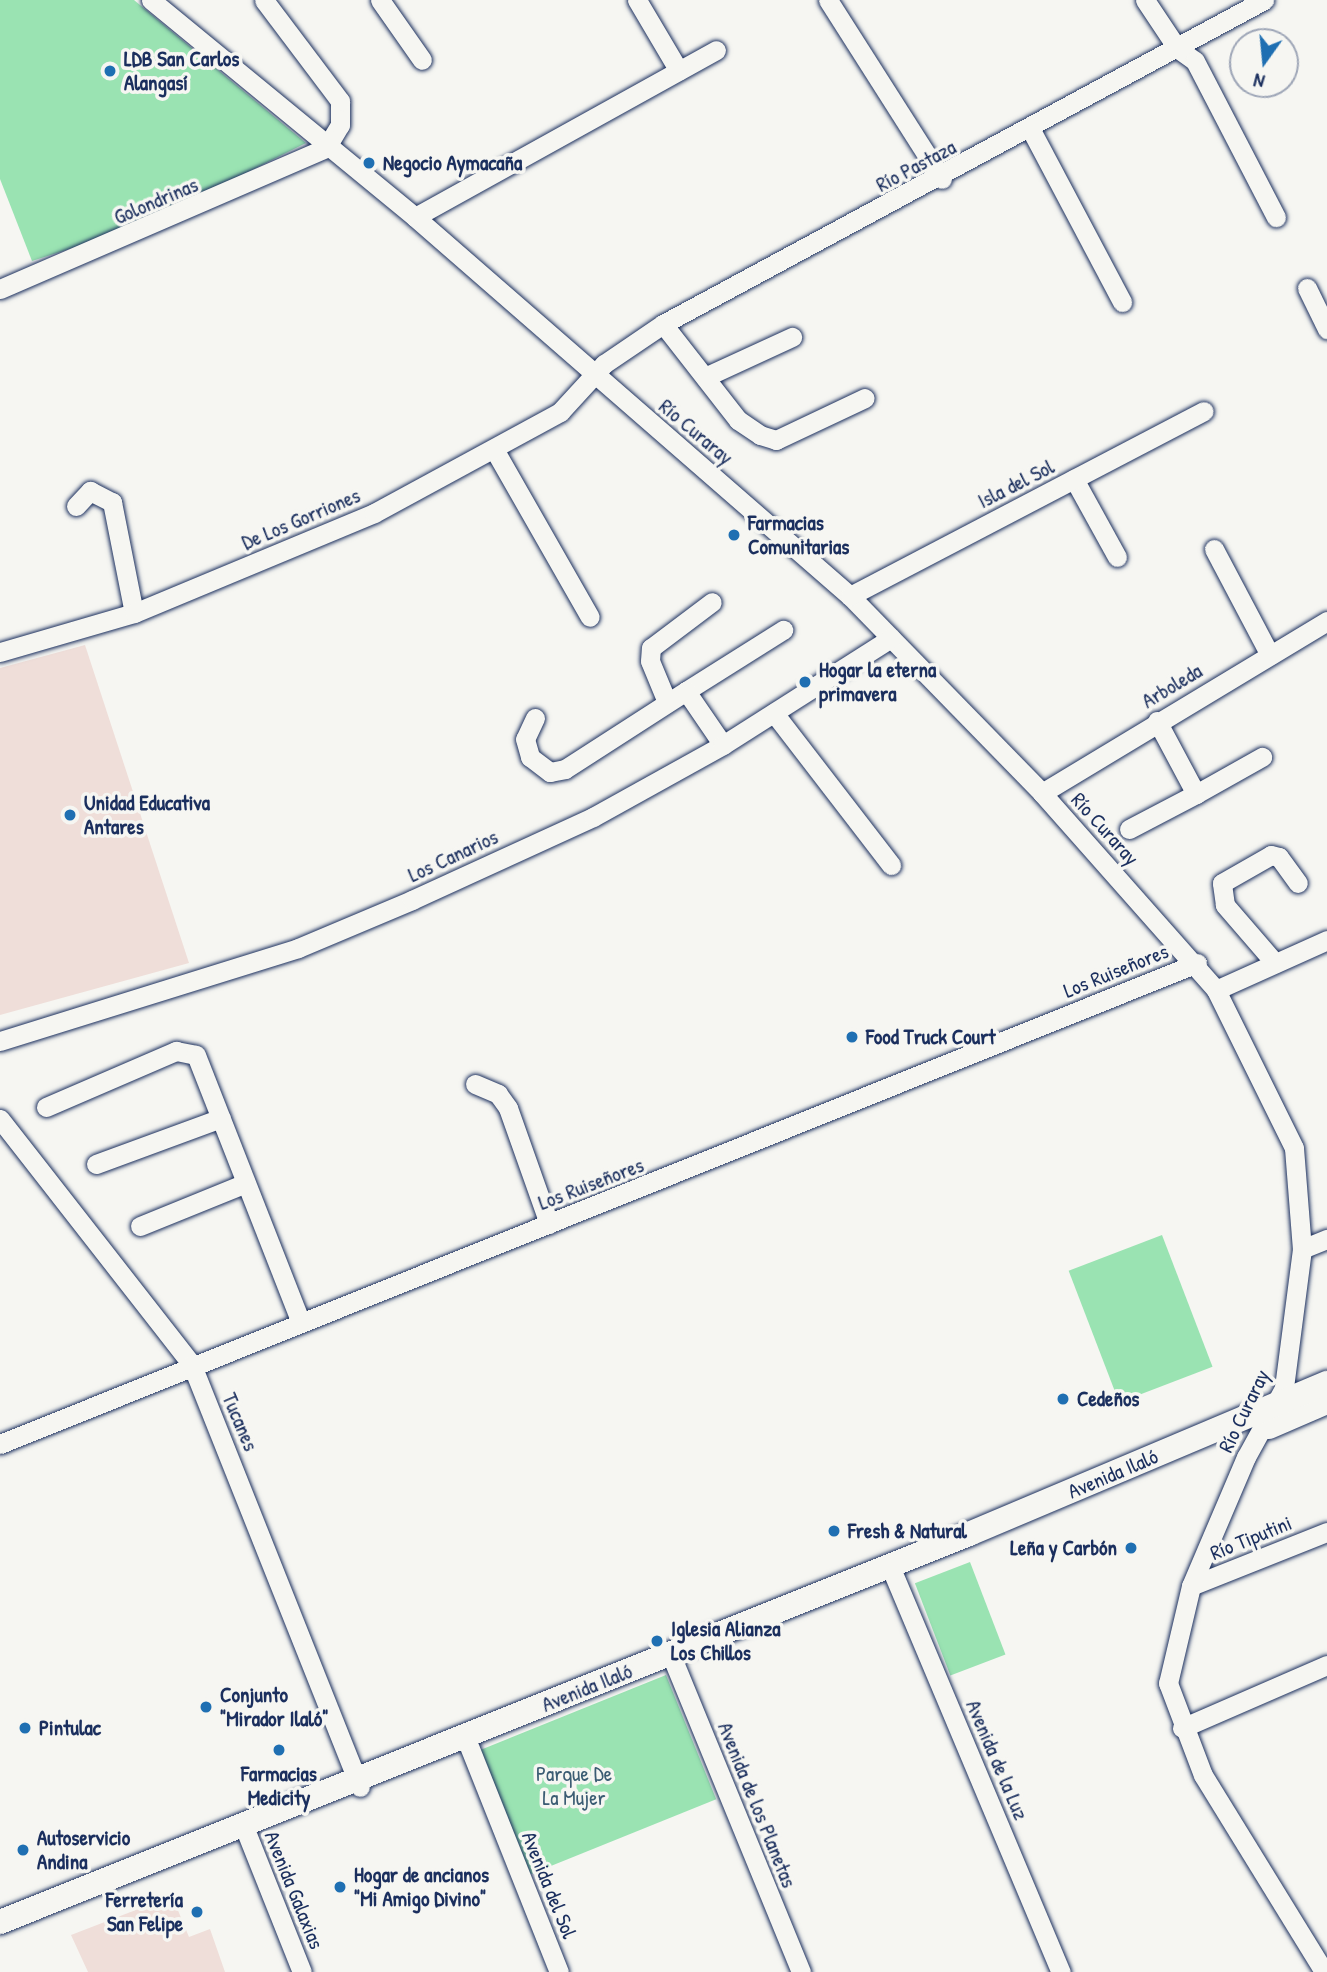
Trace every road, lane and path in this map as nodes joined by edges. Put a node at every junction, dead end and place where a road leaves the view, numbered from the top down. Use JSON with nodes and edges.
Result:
{"nodes":[{"id":1,"x":151,"y":0,"type":"edge"},
{"id":2,"x":264,"y":0,"type":"edge"},
{"id":3,"x":380,"y":0,"type":"edge"},
{"id":4,"x":637,"y":0,"type":"edge"},
{"id":5,"x":828,"y":0,"type":"edge"},
{"id":6,"x":1145,"y":0,"type":"edge"},
{"id":7,"x":1264,"y":0,"type":"edge"},
{"id":8,"x":1177,"y":48,"type":"junction"},
{"id":9,"x":716,"y":50,"type":"dead end"},
{"id":10,"x":422,"y":60,"type":"dead end"},
{"id":11,"x":678,"y":71,"type":"junction"},
{"id":12,"x":1030,"y":128,"type":"junction"},
{"id":13,"x":326,"y":148,"type":"junction"},
{"id":14,"x":942,"y":179,"type":"junction"},
{"id":15,"x":415,"y":217,"type":"junction"},
{"id":16,"x":1276,"y":217,"type":"dead end"},
{"id":17,"x":1307,"y":288,"type":"dead end"},
{"id":18,"x":0,"y":289,"type":"edge"},
{"id":19,"x":1122,"y":302,"type":"dead end"},
{"id":20,"x":663,"y":324,"type":"junction"},
{"id":21,"x":1327,"y":329,"type":"edge"},
{"id":22,"x":792,"y":337,"type":"dead end"},
{"id":23,"x":705,"y":377,"type":"junction"},
{"id":24,"x":595,"y":379,"type":"junction"},
{"id":25,"x":865,"y":398,"type":"dead end"},
{"id":26,"x":1204,"y":411,"type":"dead end"},
{"id":27,"x":494,"y":449,"type":"junction"},
{"id":28,"x":1074,"y":479,"type":"junction"},
{"id":29,"x":76,"y":506,"type":"dead end"},
{"id":30,"x":1214,"y":549,"type":"dead end"},
{"id":31,"x":1117,"y":557,"type":"dead end"},
{"id":32,"x":849,"y":596,"type":"junction"},
{"id":33,"x":712,"y":602,"type":"dead end"},
{"id":34,"x":134,"y":613,"type":"junction"},
{"id":35,"x":590,"y":617,"type":"dead end"},
{"id":36,"x":1327,"y":621,"type":"edge"},
{"id":37,"x":783,"y":630,"type":"dead end"},
{"id":38,"x":891,"y":638,"type":"junction"},
{"id":39,"x":0,"y":652,"type":"edge"},
{"id":40,"x":1270,"y":655,"type":"junction"},
{"id":41,"x":686,"y":691,"type":"junction"},
{"id":42,"x":667,"y":702,"type":"junction"},
{"id":43,"x":774,"y":713,"type":"junction"},
{"id":44,"x":535,"y":718,"type":"dead end"},
{"id":45,"x":1157,"y":721,"type":"junction"},
{"id":46,"x":723,"y":745,"type":"junction"},
{"id":47,"x":1262,"y":757,"type":"dead end"},
{"id":48,"x":1041,"y":793,"type":"junction"},
{"id":49,"x":1196,"y":793,"type":"junction"},
{"id":50,"x":1129,"y":829,"type":"dead end"},
{"id":51,"x":891,"y":865,"type":"dead end"},
{"id":52,"x":1298,"y":883,"type":"dead end"},
{"id":53,"x":1327,"y":940,"type":"edge"},
{"id":54,"x":1197,"y":963,"type":"junction"},
{"id":55,"x":1275,"y":963,"type":"junction"},
{"id":56,"x":1216,"y":990,"type":"junction"},
{"id":57,"x":0,"y":1041,"type":"edge"},
{"id":58,"x":475,"y":1084,"type":"dead end"},
{"id":59,"x":46,"y":1107,"type":"dead end"},
{"id":60,"x":221,"y":1118,"type":"junction"},
{"id":61,"x":0,"y":1119,"type":"edge"},
{"id":62,"x":96,"y":1164,"type":"dead end"},
{"id":63,"x":246,"y":1183,"type":"junction"},
{"id":64,"x":549,"y":1224,"type":"junction"},
{"id":65,"x":140,"y":1226,"type":"dead end"},
{"id":66,"x":1327,"y":1240,"type":"edge"},
{"id":67,"x":1302,"y":1249,"type":"junction"},
{"id":68,"x":300,"y":1321,"type":"junction"},
{"id":69,"x":192,"y":1365,"type":"junction"},
{"id":70,"x":1327,"y":1383,"type":"edge"},
{"id":71,"x":1327,"y":1402,"type":"edge"},
{"id":72,"x":1273,"y":1408,"type":"junction"},
{"id":73,"x":1261,"y":1431,"type":"junction"},
{"id":74,"x":0,"y":1444,"type":"edge"},
{"id":75,"x":1327,"y":1532,"type":"edge"},
{"id":76,"x":893,"y":1571,"type":"junction"},
{"id":77,"x":1191,"y":1587,"type":"junction"},
{"id":78,"x":673,"y":1660,"type":"junction"},
{"id":79,"x":1327,"y":1665,"type":"edge"},
{"id":80,"x":1182,"y":1728,"type":"junction"},
{"id":81,"x":467,"y":1740,"type":"junction"},
{"id":82,"x":358,"y":1783,"type":"junction"},
{"id":83,"x":245,"y":1828,"type":"junction"},
{"id":84,"x":0,"y":1922,"type":"edge"},
{"id":85,"x":0,"y":1931,"type":"edge"},
{"id":86,"x":302,"y":1972,"type":"edge"},
{"id":87,"x":559,"y":1972,"type":"edge"},
{"id":88,"x":801,"y":1972,"type":"edge"},
{"id":89,"x":1061,"y":1972,"type":"edge"},
{"id":90,"x":1324,"y":1972,"type":"edge"}],
"edges":[{"from":1,"to":13,"type":"street","name":"Río Curaray"},
{"from":2,"to":13,"type":"street"},
{"from":3,"to":10,"type":"street"},
{"from":4,"to":11,"type":"street"},
{"from":5,"to":14,"type":"street"},
{"from":6,"to":8,"type":"street"},
{"from":7,"to":8,"type":"street","name":"Río Pastaza"},
{"from":8,"to":12,"type":"street","name":"Río Pastaza"},
{"from":8,"to":16,"type":"street"},
{"from":9,"to":11,"type":"street"},
{"from":11,"to":15,"type":"street"},
{"from":12,"to":14,"type":"street","name":"Río Pastaza"},
{"from":12,"to":19,"type":"street"},
{"from":13,"to":15,"type":"street","name":"Río Curaray"},
{"from":13,"to":18,"type":"street","name":"Golondrinas"},
{"from":14,"to":20,"type":"street","name":"Río Pastaza"},
{"from":15,"to":24,"type":"street","name":"Río Curaray"},
{"from":17,"to":21,"type":"street"},
{"from":20,"to":23,"type":"street"},
{"from":20,"to":24,"type":"street","name":"Río Pastaza"},
{"from":22,"to":23,"type":"street"},
{"from":23,"to":25,"type":"street"},
{"from":24,"to":27,"type":"street","name":"De Los Gorriones"},
{"from":24,"to":32,"type":"street","name":"Río Curaray"},
{"from":26,"to":28,"type":"street","name":"Isla del Sol"},
{"from":27,"to":34,"type":"street","name":"De Los Gorriones"},
{"from":27,"to":35,"type":"street"},
{"from":28,"to":31,"type":"street"},
{"from":28,"to":32,"type":"street","name":"Isla del Sol"},
{"from":29,"to":34,"type":"street"},
{"from":30,"to":40,"type":"street"},
{"from":32,"to":38,"type":"street","name":"Río Curaray"},
{"from":33,"to":42,"type":"street"},
{"from":34,"to":39,"type":"street","name":"De Los Gorriones"},
{"from":36,"to":40,"type":"street","name":"Arboleda"},
{"from":37,"to":41,"type":"street"},
{"from":38,"to":43,"type":"street","name":"Los Canarios"},
{"from":38,"to":48,"type":"street","name":"Río Curaray"},
{"from":40,"to":45,"type":"street","name":"Arboleda"},
{"from":41,"to":42,"type":"street"},
{"from":41,"to":46,"type":"street"},
{"from":42,"to":44,"type":"street"},
{"from":43,"to":46,"type":"street","name":"Los Canarios"},
{"from":43,"to":51,"type":"street"},
{"from":45,"to":48,"type":"street","name":"Arboleda"},
{"from":45,"to":49,"type":"street"},
{"from":46,"to":57,"type":"street","name":"Los Canarios"},
{"from":47,"to":49,"type":"street"},
{"from":48,"to":54,"type":"street","name":"Río Curaray"},
{"from":49,"to":50,"type":"street"},
{"from":52,"to":55,"type":"street"},
{"from":53,"to":55,"type":"street"},
{"from":54,"to":56,"type":"street","name":"Río Curaray"},
{"from":54,"to":64,"type":"street","name":"Los Ruiseñores"},
{"from":55,"to":56,"type":"street"},
{"from":56,"to":67,"type":"street","name":"Río Curaray"},
{"from":58,"to":64,"type":"street"},
{"from":59,"to":60,"type":"street"},
{"from":60,"to":62,"type":"street"},
{"from":60,"to":63,"type":"street"},
{"from":61,"to":69,"type":"street","name":"Tucanes"},
{"from":63,"to":65,"type":"street"},
{"from":63,"to":68,"type":"street"},
{"from":64,"to":68,"type":"street","name":"Los Ruiseñores"},
{"from":66,"to":67,"type":"street"},
{"from":67,"to":72,"type":"street","name":"Río Curaray"},
{"from":68,"to":69,"type":"street","name":"Los Ruiseñores"},
{"from":69,"to":74,"type":"street","name":"Los Ruiseñores"},
{"from":69,"to":82,"type":"street","name":"Tucanes"},
{"from":70,"to":72,"type":"main road","name":"Avenida Ilaló"},
{"from":71,"to":73,"type":"main road","name":"Avenida Ilaló"},
{"from":72,"to":73,"type":"street","name":"Río Curaray"},
{"from":72,"to":76,"type":"main road","name":"Avenida Ilaló"},
{"from":73,"to":76,"type":"main road","name":"Avenida Ilaló"},
{"from":73,"to":77,"type":"street","name":"Río Curaray"},
{"from":75,"to":77,"type":"street","name":"Río Tiputini"},
{"from":76,"to":78,"type":"main road","name":"Avenida Ilaló"},
{"from":76,"to":89,"type":"street","name":"Avenida de la Luz"},
{"from":77,"to":80,"type":"street","name":"Río Curaray"},
{"from":78,"to":81,"type":"main road","name":"Avenida Ilaló"},
{"from":78,"to":88,"type":"street","name":"Avenida de los Planetas"},
{"from":79,"to":80,"type":"street"},
{"from":80,"to":90,"type":"street","name":"Río Curaray"},
{"from":81,"to":82,"type":"main road","name":"Avenida Ilaló"},
{"from":81,"to":87,"type":"street","name":"Avenida del Sol"},
{"from":82,"to":83,"type":"main road","name":"Avenida Ilaló"},
{"from":83,"to":84,"type":"main road","name":"Avenida Ilaló"},
{"from":83,"to":85,"type":"main road","name":"Avenida Ilaló"},
{"from":83,"to":86,"type":"street","name":"Avenida Galaxias"}]}
